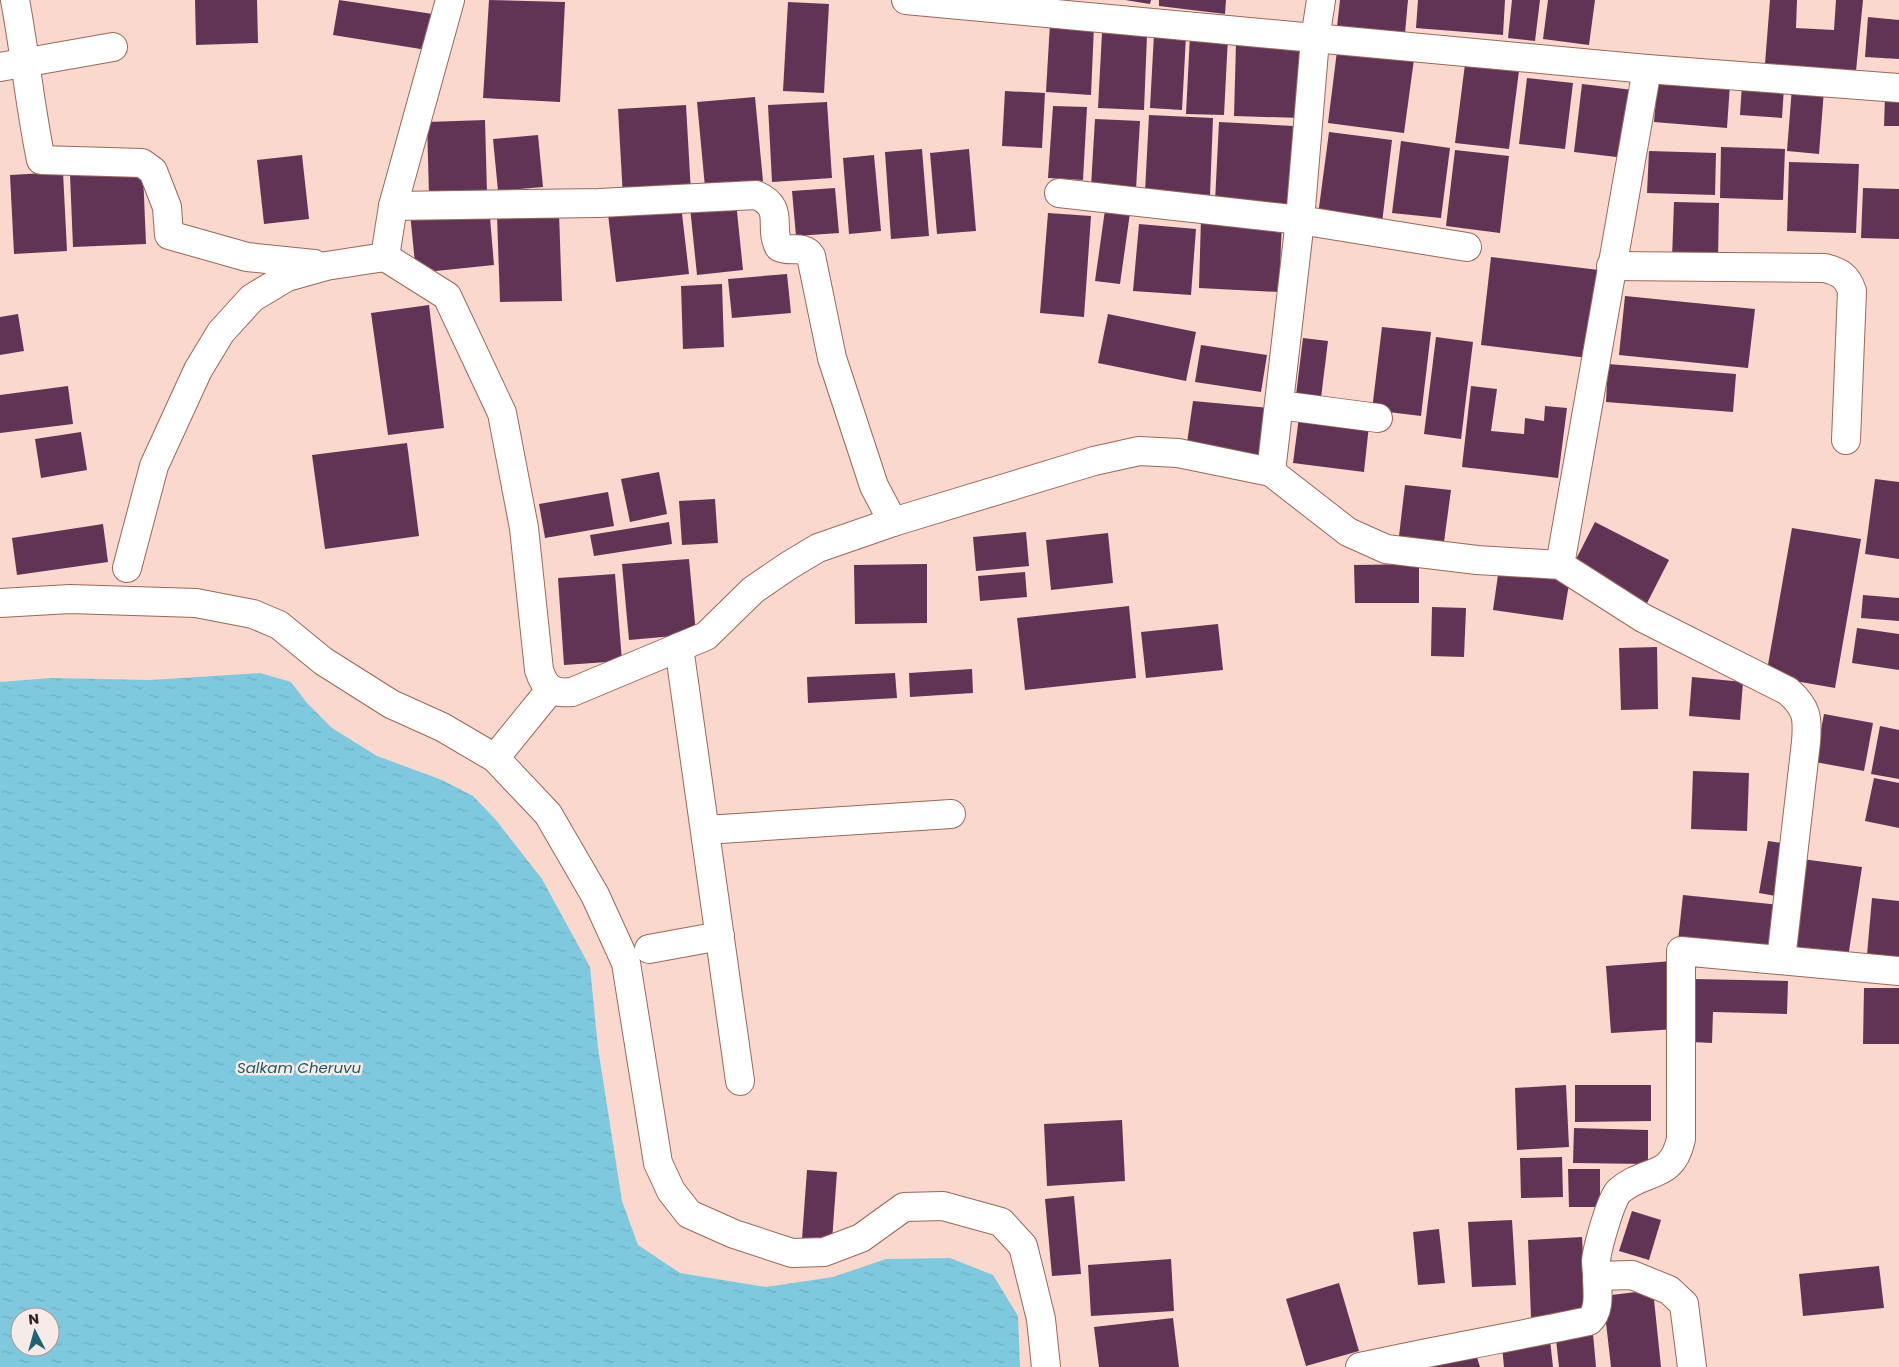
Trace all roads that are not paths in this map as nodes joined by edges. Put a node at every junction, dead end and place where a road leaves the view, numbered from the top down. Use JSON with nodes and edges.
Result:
{"nodes":[{"id":1,"x":15,"y":0,"type":"edge"},
{"id":2,"x":450,"y":0,"type":"edge"},
{"id":3,"x":906,"y":0,"type":"edge"},
{"id":4,"x":1321,"y":0,"type":"edge"},
{"id":5,"x":1315,"y":39,"type":"junction"},
{"id":6,"x":113,"y":47,"type":"dead end"},
{"id":7,"x":13,"y":64,"type":"edge"},
{"id":8,"x":1647,"y":69,"type":"junction"},
{"id":9,"x":1899,"y":88,"type":"edge"},
{"id":10,"x":1059,"y":193,"type":"dead end"},
{"id":11,"x":393,"y":206,"type":"junction"},
{"id":12,"x":1300,"y":220,"type":"junction"},
{"id":13,"x":1467,"y":247,"type":"dead end"},
{"id":14,"x":385,"y":256,"type":"junction"},
{"id":15,"x":326,"y":266,"type":"junction"},
{"id":16,"x":1611,"y":266,"type":"junction"},
{"id":17,"x":1279,"y":404,"type":"junction"},
{"id":18,"x":1378,"y":418,"type":"dead end"},
{"id":19,"x":1846,"y":440,"type":"dead end"},
{"id":20,"x":1271,"y":472,"type":"junction"},
{"id":21,"x":892,"y":522,"type":"junction"},
{"id":22,"x":1560,"y":565,"type":"junction"},
{"id":23,"x":127,"y":568,"type":"dead end"},
{"id":24,"x":0,"y":603,"type":"edge"},
{"id":25,"x":680,"y":647,"type":"junction"},
{"id":26,"x":551,"y":689,"type":"junction"},
{"id":27,"x":495,"y":758,"type":"junction"},
{"id":28,"x":950,"y":814,"type":"dead end"},
{"id":29,"x":705,"y":830,"type":"junction"},
{"id":30,"x":720,"y":936,"type":"junction"},
{"id":31,"x":649,"y":949,"type":"dead end"},
{"id":32,"x":1781,"y":960,"type":"junction"},
{"id":33,"x":1899,"y":971,"type":"edge"},
{"id":34,"x":740,"y":1081,"type":"dead end"},
{"id":35,"x":1597,"y":1276,"type":"junction"},
{"id":36,"x":1046,"y":1367,"type":"edge"},
{"id":37,"x":1360,"y":1367,"type":"edge"},
{"id":38,"x":1692,"y":1367,"type":"edge"}],
"edges":[{"from":1,"to":7,"type":"street"},
{"from":2,"to":11,"type":"street"},
{"from":3,"to":5,"type":"street"},
{"from":4,"to":5,"type":"street"},
{"from":5,"to":8,"type":"street"},
{"from":5,"to":12,"type":"street"},
{"from":6,"to":7,"type":"street"},
{"from":7,"to":15,"type":"street"},
{"from":8,"to":9,"type":"street"},
{"from":8,"to":16,"type":"street"},
{"from":10,"to":12,"type":"street"},
{"from":11,"to":14,"type":"street"},
{"from":11,"to":21,"type":"street"},
{"from":12,"to":13,"type":"street"},
{"from":12,"to":17,"type":"street"},
{"from":14,"to":15,"type":"street"},
{"from":14,"to":26,"type":"street"},
{"from":15,"to":23,"type":"street"},
{"from":16,"to":19,"type":"street"},
{"from":16,"to":22,"type":"street"},
{"from":17,"to":18,"type":"street"},
{"from":17,"to":20,"type":"street"},
{"from":20,"to":21,"type":"street"},
{"from":20,"to":22,"type":"street"},
{"from":21,"to":25,"type":"street"},
{"from":22,"to":32,"type":"street"},
{"from":24,"to":27,"type":"street"},
{"from":25,"to":26,"type":"street"},
{"from":25,"to":29,"type":"street"},
{"from":26,"to":27,"type":"street"},
{"from":27,"to":36,"type":"street"},
{"from":28,"to":29,"type":"street"},
{"from":29,"to":30,"type":"street"},
{"from":30,"to":31,"type":"street"},
{"from":30,"to":34,"type":"street"},
{"from":32,"to":33,"type":"street"},
{"from":32,"to":35,"type":"street"},
{"from":35,"to":37,"type":"street"},
{"from":35,"to":38,"type":"street"}]}
